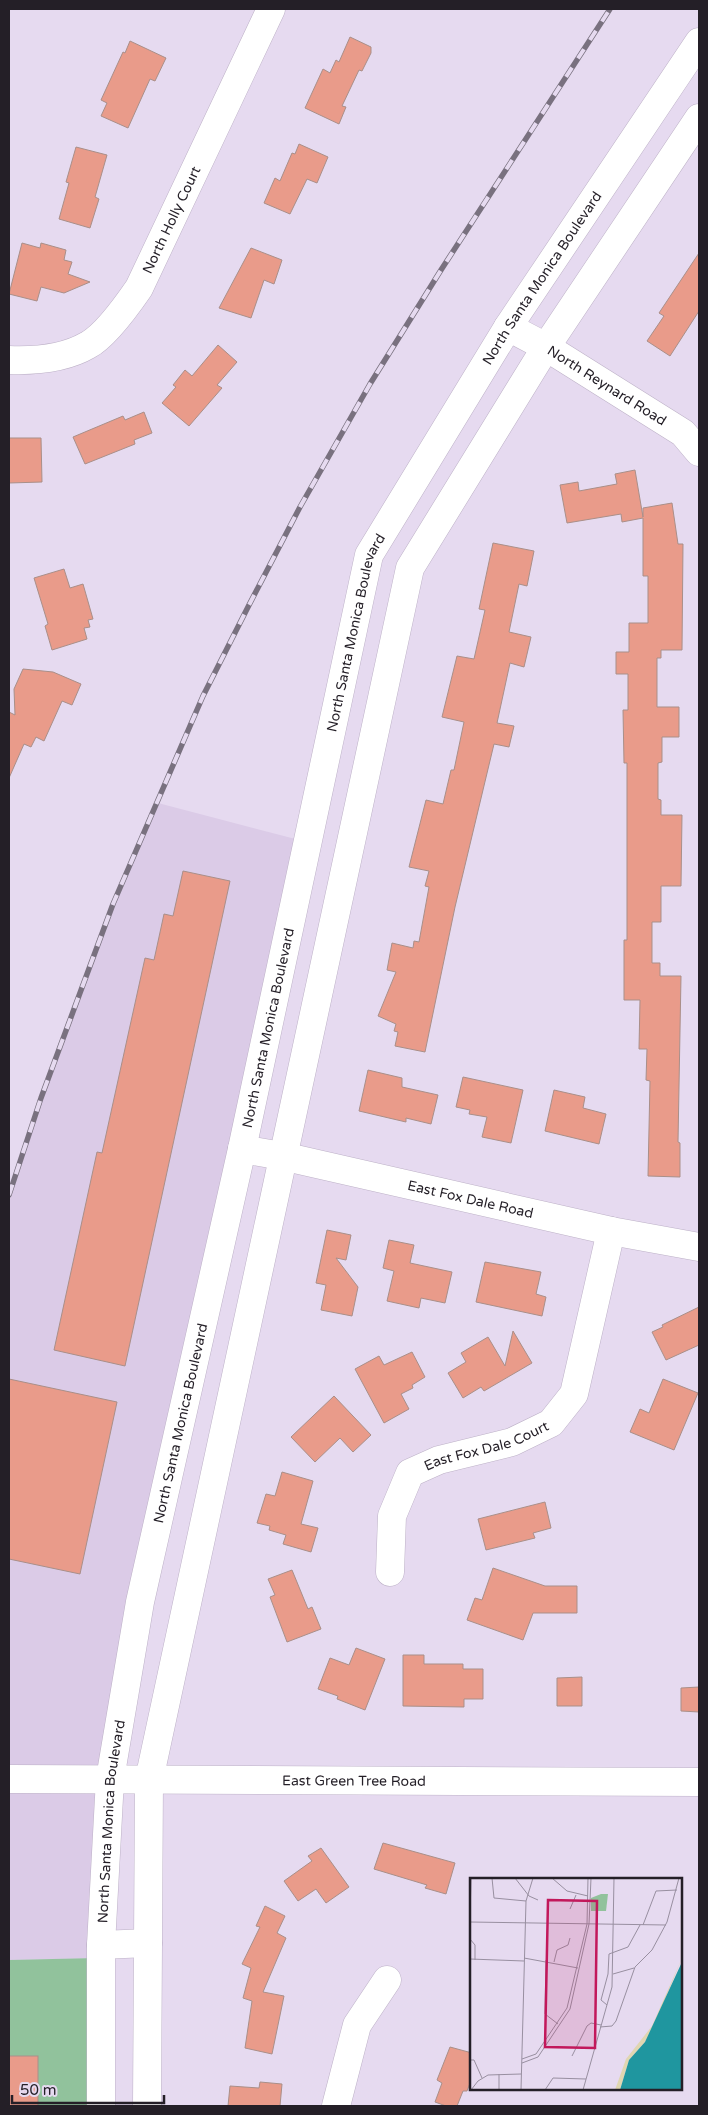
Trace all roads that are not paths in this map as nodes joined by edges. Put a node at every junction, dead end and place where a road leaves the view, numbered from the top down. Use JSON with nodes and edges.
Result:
{"nodes":[{"id":1,"x":271,"y":9,"type":"edge"},
{"id":2,"x":699,"y":42,"type":"edge"},
{"id":3,"x":699,"y":118,"type":"edge"},
{"id":4,"x":508,"y":328,"type":"junction"},
{"id":5,"x":546,"y":347,"type":"junction"},
{"id":6,"x":9,"y":360,"type":"edge"},
{"id":7,"x":699,"y":452,"type":"edge"},
{"id":8,"x":242,"y":1149,"type":"junction"},
{"id":9,"x":282,"y":1156,"type":"junction"},
{"id":10,"x":611,"y":1231,"type":"junction"},
{"id":11,"x":699,"y":1247,"type":"edge"},
{"id":12,"x":390,"y":1572,"type":"dead end"},
{"id":13,"x":9,"y":1779,"type":"edge"},
{"id":14,"x":110,"y":1779,"type":"junction"},
{"id":15,"x":149,"y":1780,"type":"junction"},
{"id":16,"x":699,"y":1782,"type":"edge"},
{"id":17,"x":148,"y":1943,"type":"junction"},
{"id":18,"x":101,"y":1944,"type":"junction"},
{"id":19,"x":387,"y":1980,"type":"dead end"},
{"id":20,"x":101,"y":2106,"type":"edge"},
{"id":21,"x":147,"y":2106,"type":"edge"},
{"id":22,"x":336,"y":2106,"type":"edge"}],
"edges":[{"from":1,"to":6,"type":"street","name":"North Holly Court"},
{"from":2,"to":4,"type":"street","name":"North Santa Monica Boulevard"},
{"from":3,"to":5,"type":"street"},
{"from":4,"to":5,"type":"street","name":"North Reynard Road"},
{"from":4,"to":8,"type":"street","name":"North Santa Monica Boulevard"},
{"from":5,"to":7,"type":"street","name":"North Reynard Road"},
{"from":5,"to":9,"type":"street"},
{"from":8,"to":9,"type":"street","name":"East Fox Dale Road"},
{"from":8,"to":14,"type":"street","name":"North Santa Monica Boulevard"},
{"from":9,"to":10,"type":"street","name":"East Fox Dale Road"},
{"from":9,"to":15,"type":"street"},
{"from":10,"to":11,"type":"street","name":"East Fox Dale Road"},
{"from":10,"to":12,"type":"street","name":"East Fox Dale Court"},
{"from":13,"to":14,"type":"street","name":"East Green Tree Road"},
{"from":14,"to":15,"type":"street","name":"East Green Tree Road"},
{"from":14,"to":18,"type":"street","name":"North Santa Monica Boulevard"},
{"from":15,"to":16,"type":"street","name":"East Green Tree Road"},
{"from":15,"to":17,"type":"street"},
{"from":17,"to":18,"type":"street"},
{"from":17,"to":21,"type":"street"},
{"from":18,"to":20,"type":"street","name":"North Santa Monica Boulevard"},
{"from":19,"to":22,"type":"street"}]}
